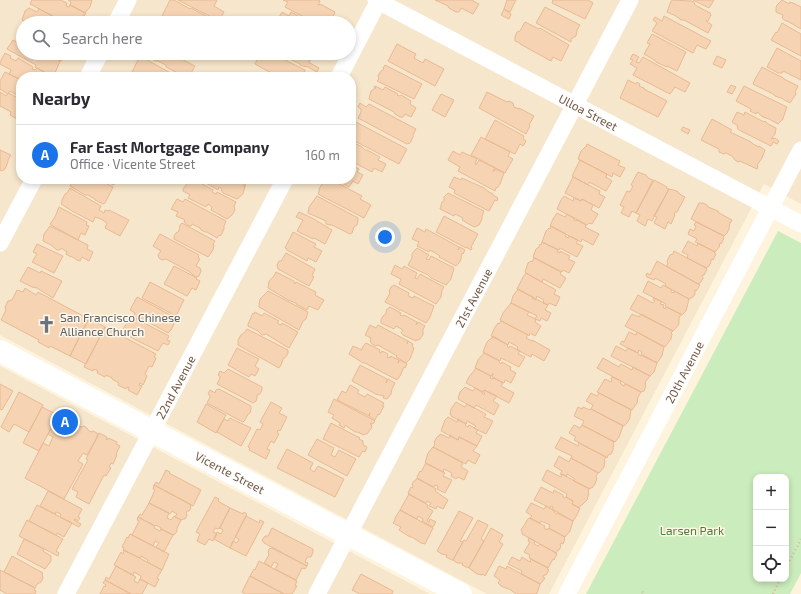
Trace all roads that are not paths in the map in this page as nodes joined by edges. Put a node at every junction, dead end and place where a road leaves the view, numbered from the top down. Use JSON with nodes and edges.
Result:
{"nodes":[{"id":1,"x":128,"y":0,"type":"edge"},
{"id":2,"x":378,"y":0,"type":"edge"},
{"id":3,"x":630,"y":0,"type":"edge"},
{"id":4,"x":120,"y":16,"type":"edge"},
{"id":5,"x":356,"y":43,"type":"edge"},
{"id":6,"x":96,"y":60,"type":"edge"},
{"id":7,"x":348,"y":60,"type":"edge"},
{"id":8,"x":90,"y":72,"type":"edge"},
{"id":9,"x":342,"y":72,"type":"edge"},
{"id":10,"x":574,"y":105,"type":"junction"},
{"id":11,"x":801,"y":150,"type":"edge"},
{"id":12,"x":31,"y":184,"type":"edge"},
{"id":13,"x":282,"y":184,"type":"edge"},
{"id":14,"x":771,"y":208,"type":"junction"},
{"id":15,"x":801,"y":224,"type":"edge"},
{"id":16,"x":0,"y":243,"type":"edge"},
{"id":17,"x":0,"y":351,"type":"edge"},
{"id":18,"x":152,"y":431,"type":"junction"},
{"id":19,"x":348,"y":534,"type":"junction"},
{"id":20,"x":66,"y":594,"type":"edge"},
{"id":21,"x":316,"y":594,"type":"edge"},
{"id":22,"x":461,"y":594,"type":"edge"},
{"id":23,"x":567,"y":594,"type":"edge"}],
"edges":[{"from":1,"to":4,"type":"street"},
{"from":2,"to":5,"type":"street"},
{"from":2,"to":10,"type":"street","name":"Ulloa Street"},
{"from":3,"to":10,"type":"street","name":"21st Avenue"},
{"from":6,"to":8,"type":"street"},
{"from":7,"to":9,"type":"street"},
{"from":10,"to":14,"type":"street","name":"Ulloa Street"},
{"from":10,"to":19,"type":"street","name":"21st Avenue"},
{"from":11,"to":14,"type":"street","name":"20th Avenue"},
{"from":12,"to":16,"type":"street"},
{"from":13,"to":18,"type":"street","name":"22nd Avenue"},
{"from":14,"to":15,"type":"street","name":"Ulloa Street"},
{"from":14,"to":23,"type":"street","name":"20th Avenue"},
{"from":17,"to":18,"type":"street","name":"Vicente Street"},
{"from":18,"to":19,"type":"street","name":"Vicente Street"},
{"from":18,"to":20,"type":"street","name":"22nd Avenue"},
{"from":19,"to":21,"type":"street","name":"21st Avenue"},
{"from":19,"to":22,"type":"street","name":"Vicente Street"}]}
